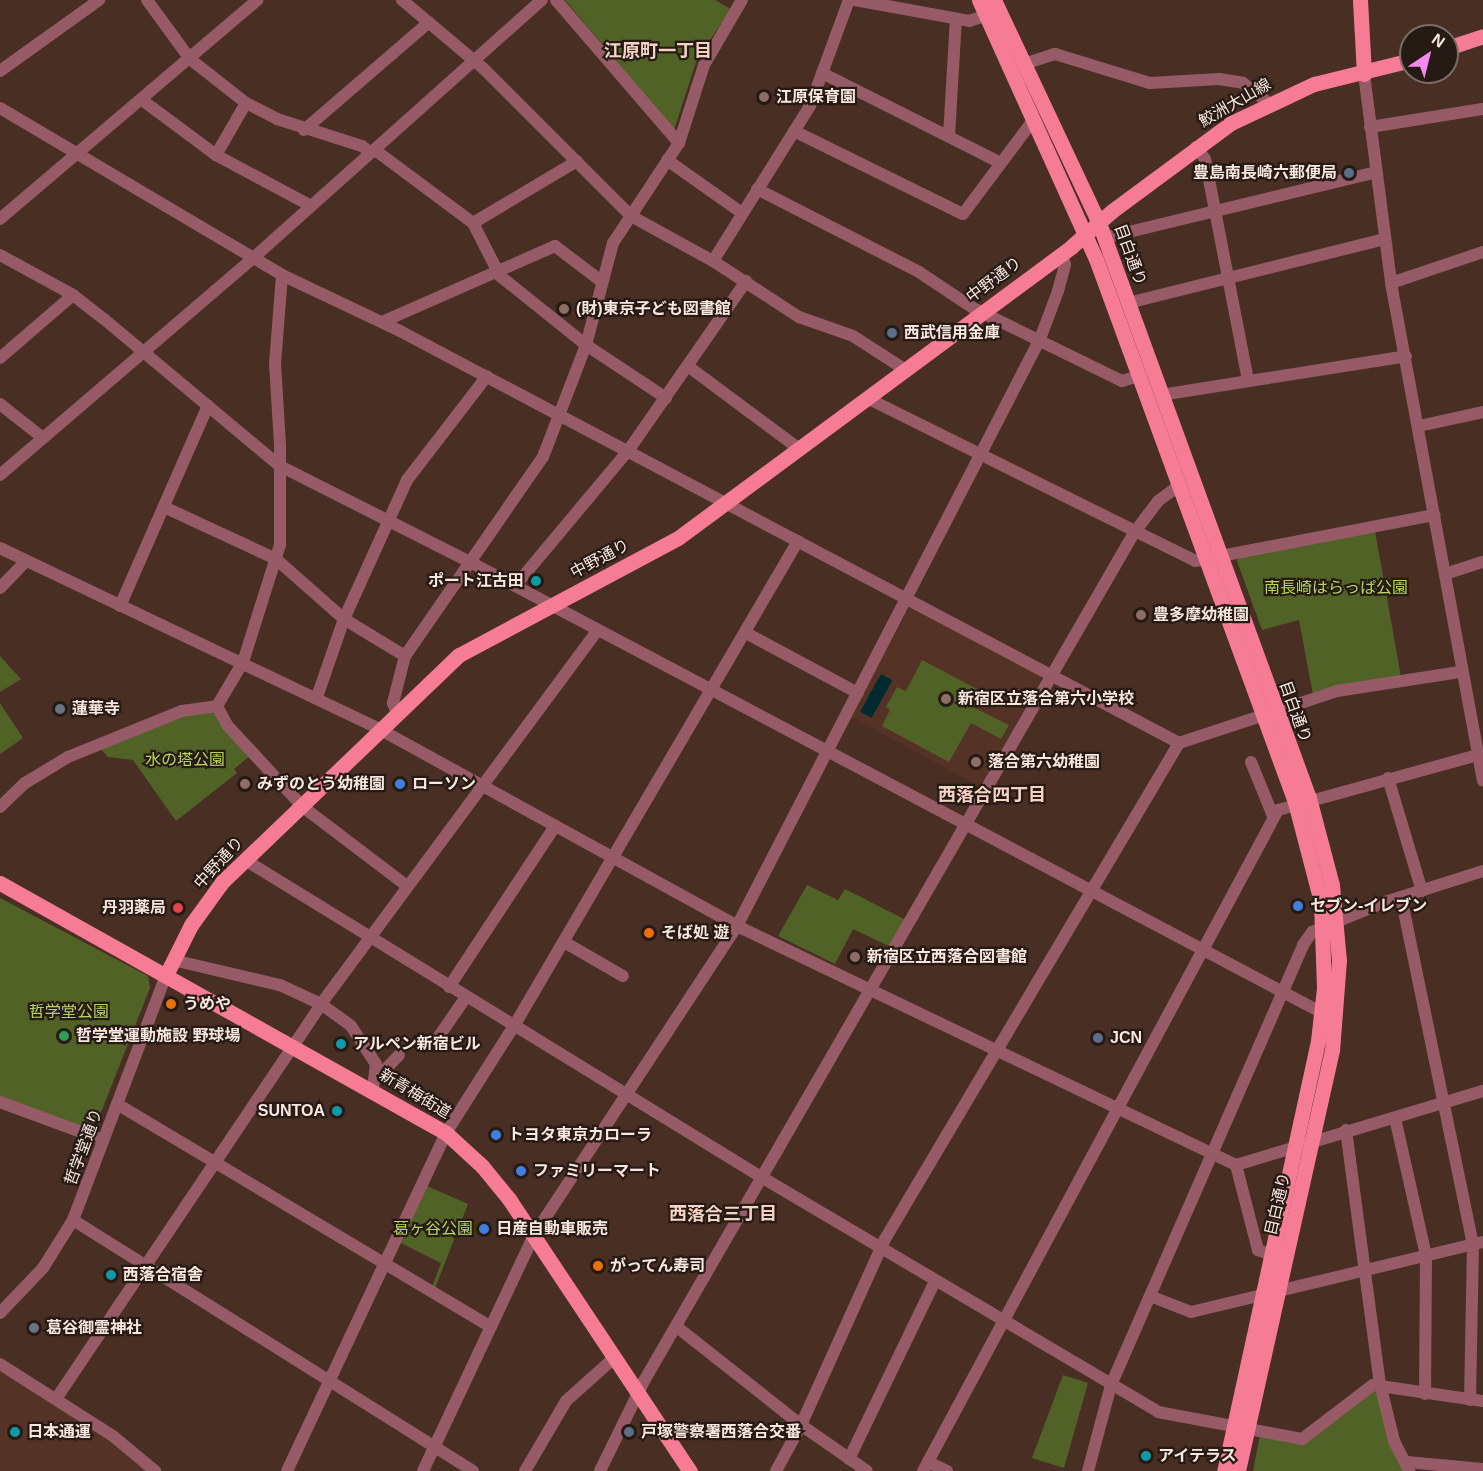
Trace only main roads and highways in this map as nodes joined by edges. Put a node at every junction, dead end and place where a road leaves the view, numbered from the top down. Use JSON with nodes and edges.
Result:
{"nodes":[{"id":1,"x":979,"y":0,"type":"edge"},
{"id":2,"x":1360,"y":0,"type":"edge"},
{"id":3,"x":993,"y":9,"type":"edge"},
{"id":4,"x":1483,"y":36,"type":"edge"},
{"id":5,"x":1459,"y":44,"type":"edge"},
{"id":6,"x":1399,"y":64,"type":"edge"},
{"id":7,"x":1364,"y":74,"type":"junction"},
{"id":8,"x":1099,"y":223,"type":"junction"},
{"id":9,"x":1087,"y":234,"type":"junction"},
{"id":10,"x":1206,"y":559,"type":"junction"},
{"id":11,"x":0,"y":883,"type":"edge"},
{"id":12,"x":170,"y":967,"type":"junction"},
{"id":13,"x":1329,"y":1016,"type":"junction"},
{"id":14,"x":1270,"y":1295,"type":"junction"},
{"id":15,"x":1240,"y":1429,"type":"junction"},
{"id":16,"x":690,"y":1471,"type":"edge"},
{"id":17,"x":1224,"y":1471,"type":"edge"},
{"id":18,"x":1238,"y":1471,"type":"edge"}],
"edges":[{"from":1,"to":3,"type":"main road","name":"目白通り"},
{"from":2,"to":7,"type":"main road"},
{"from":3,"to":8,"type":"main road","name":"目白通り"},
{"from":3,"to":9,"type":"main road","name":"目白通り"},
{"from":4,"to":5,"type":"main road"},
{"from":6,"to":7,"type":"main road","name":"鮫洲大山線"},
{"from":7,"to":8,"type":"main road","name":"鮫洲大山線"},
{"from":8,"to":9,"type":"main road","name":"中野通り"},
{"from":8,"to":10,"type":"main road","name":"目白通り"},
{"from":9,"to":10,"type":"main road","name":"目白通り"},
{"from":9,"to":12,"type":"main road","name":"中野通り"},
{"from":10,"to":13,"type":"main road","name":"目白通り"},
{"from":11,"to":12,"type":"main road","name":"新青梅街道"},
{"from":12,"to":16,"type":"main road","name":"新青梅街道"},
{"from":13,"to":14,"type":"main road","name":"目白通り"},
{"from":13,"to":14,"type":"main road","name":"目白通り"},
{"from":14,"to":15,"type":"main road","name":"目白通り"},
{"from":15,"to":17,"type":"main road","name":"目白通り"},
{"from":15,"to":18,"type":"main road","name":"目白通り"}]}
